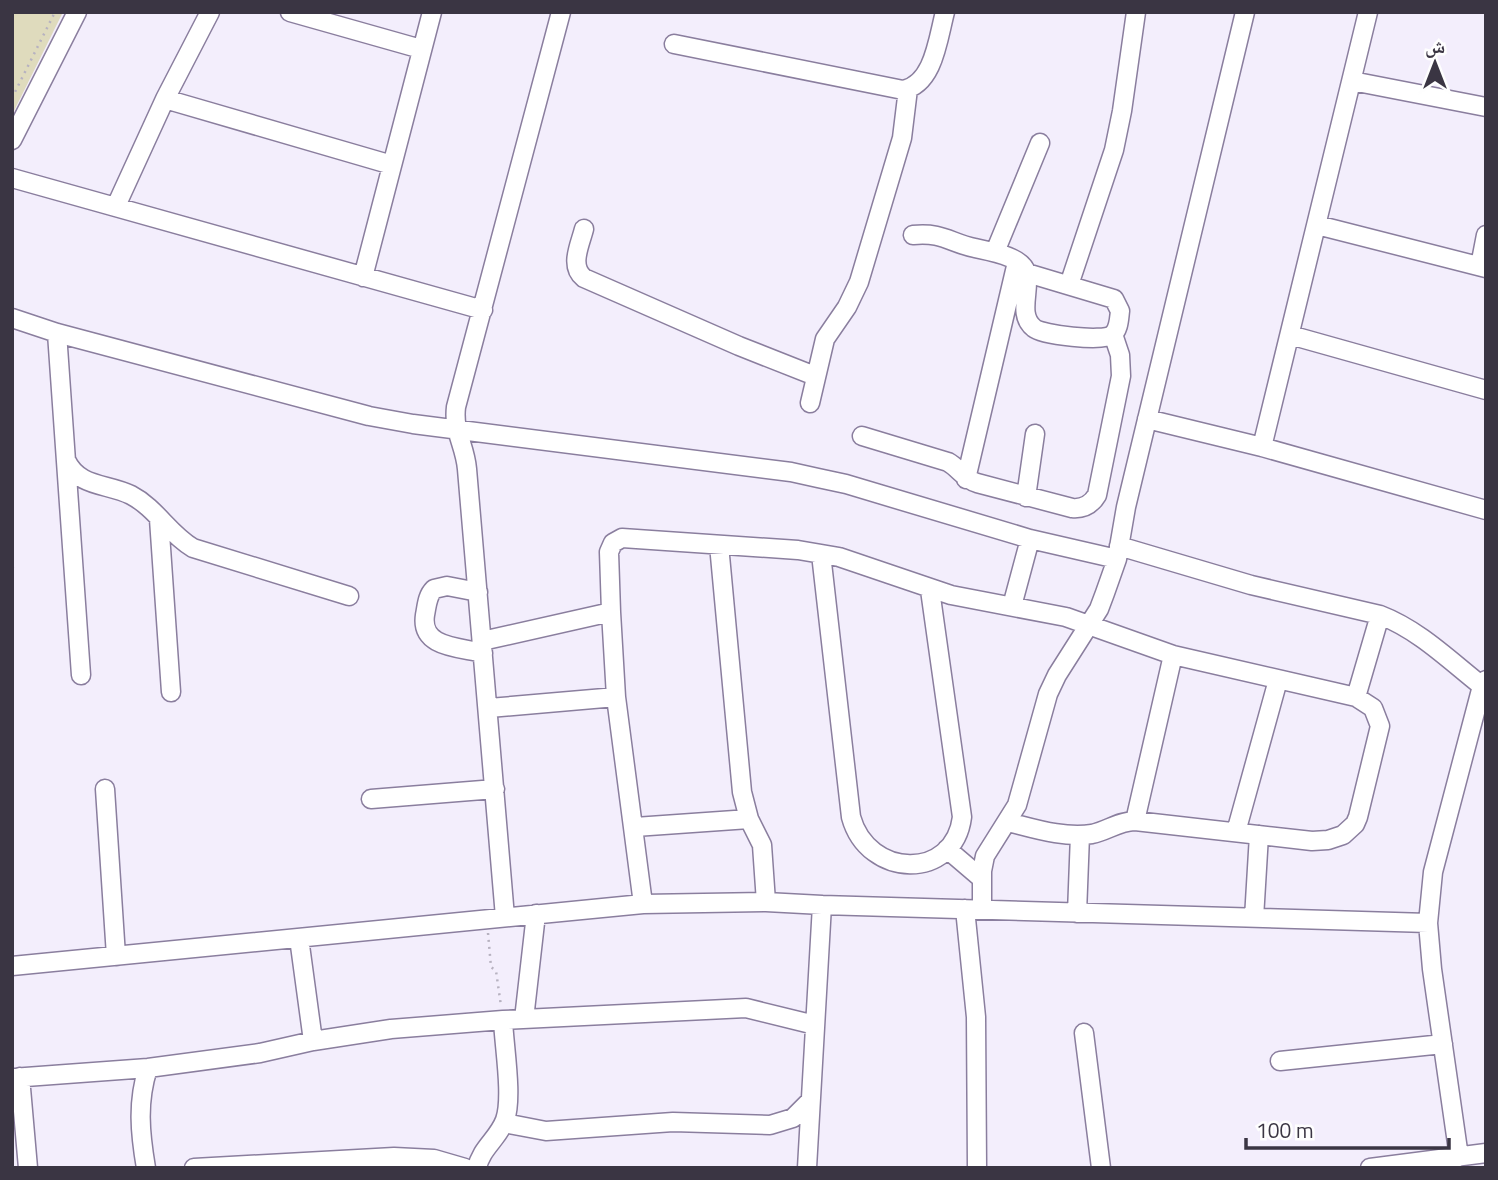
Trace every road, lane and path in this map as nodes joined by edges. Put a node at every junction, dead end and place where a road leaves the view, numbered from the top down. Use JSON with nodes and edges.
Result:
{"nodes":[{"id":1,"x":55,"y":12,"type":"edge"},
{"id":2,"x":77,"y":12,"type":"edge"},
{"id":3,"x":210,"y":12,"type":"edge"},
{"id":4,"x":290,"y":12,"type":"edge"},
{"id":5,"x":432,"y":12,"type":"edge"},
{"id":6,"x":561,"y":12,"type":"edge"},
{"id":7,"x":945,"y":12,"type":"edge"},
{"id":8,"x":1136,"y":12,"type":"edge"},
{"id":9,"x":1245,"y":12,"type":"edge"},
{"id":10,"x":1368,"y":12,"type":"edge"},
{"id":11,"x":674,"y":44,"type":"dead end"},
{"id":12,"x":421,"y":49,"type":"junction"},
{"id":13,"x":1352,"y":81,"type":"junction"},
{"id":14,"x":908,"y":89,"type":"junction"},
{"id":15,"x":12,"y":98,"type":"edge"},
{"id":16,"x":166,"y":99,"type":"junction"},
{"id":17,"x":1486,"y":107,"type":"edge"},
{"id":18,"x":12,"y":140,"type":"edge"},
{"id":19,"x":1040,"y":143,"type":"dead end"},
{"id":20,"x":393,"y":165,"type":"junction"},
{"id":21,"x":12,"y":178,"type":"edge"},
{"id":22,"x":116,"y":206,"type":"junction"},
{"id":23,"x":1317,"y":225,"type":"junction"},
{"id":24,"x":584,"y":229,"type":"dead end"},
{"id":25,"x":913,"y":235,"type":"dead end"},
{"id":26,"x":1486,"y":235,"type":"edge"},
{"id":27,"x":995,"y":252,"type":"junction"},
{"id":28,"x":1022,"y":267,"type":"junction"},
{"id":29,"x":1483,"y":267,"type":"edge"},
{"id":30,"x":363,"y":276,"type":"junction"},
{"id":31,"x":1069,"y":285,"type":"junction"},
{"id":32,"x":483,"y":310,"type":"junction"},
{"id":33,"x":12,"y":318,"type":"edge"},
{"id":34,"x":57,"y":333,"type":"junction"},
{"id":35,"x":1113,"y":334,"type":"junction"},
{"id":36,"x":1290,"y":335,"type":"junction"},
{"id":37,"x":815,"y":376,"type":"junction"},
{"id":38,"x":1486,"y":390,"type":"edge"},
{"id":39,"x":810,"y":403,"type":"dead end"},
{"id":40,"x":1147,"y":419,"type":"junction"},
{"id":41,"x":456,"y":431,"type":"junction"},
{"id":42,"x":1035,"y":434,"type":"dead end"},
{"id":43,"x":862,"y":436,"type":"dead end"},
{"id":44,"x":1262,"y":447,"type":"junction"},
{"id":45,"x":64,"y":457,"type":"junction"},
{"id":46,"x":966,"y":479,"type":"junction"},
{"id":47,"x":1026,"y":497,"type":"junction"},
{"id":48,"x":1486,"y":510,"type":"edge"},
{"id":49,"x":159,"y":519,"type":"junction"},
{"id":50,"x":1030,"y":539,"type":"junction"},
{"id":51,"x":719,"y":545,"type":"junction"},
{"id":52,"x":1118,"y":553,"type":"junction"},
{"id":53,"x":821,"y":554,"type":"junction"},
{"id":54,"x":12,"y":568,"type":"edge"},
{"id":55,"x":18,"y":569,"type":"dead end"},
{"id":56,"x":930,"y":590,"type":"junction"},
{"id":57,"x":478,"y":592,"type":"junction"},
{"id":58,"x":349,"y":596,"type":"dead end"},
{"id":59,"x":1012,"y":606,"type":"junction"},
{"id":60,"x":611,"y":611,"type":"junction"},
{"id":61,"x":1380,"y":615,"type":"junction"},
{"id":62,"x":1090,"y":624,"type":"junction"},
{"id":63,"x":483,"y":647,"type":"junction"},
{"id":64,"x":1174,"y":654,"type":"junction"},
{"id":65,"x":81,"y":675,"type":"dead end"},
{"id":66,"x":1278,"y":680,"type":"junction"},
{"id":67,"x":1484,"y":683,"type":"edge"},
{"id":68,"x":171,"y":692,"type":"dead end"},
{"id":69,"x":617,"y":697,"type":"junction"},
{"id":70,"x":1356,"y":697,"type":"junction"},
{"id":71,"x":489,"y":708,"type":"junction"},
{"id":72,"x":105,"y":789,"type":"dead end"},
{"id":73,"x":495,"y":789,"type":"junction"},
{"id":74,"x":371,"y":799,"type":"dead end"},
{"id":75,"x":749,"y":819,"type":"junction"},
{"id":76,"x":1135,"y":821,"type":"junction"},
{"id":77,"x":1008,"y":822,"type":"junction"},
{"id":78,"x":635,"y":827,"type":"junction"},
{"id":79,"x":1236,"y":832,"type":"junction"},
{"id":80,"x":1080,"y":835,"type":"junction"},
{"id":81,"x":1259,"y":835,"type":"junction"},
{"id":82,"x":947,"y":849,"type":"junction"},
{"id":83,"x":981,"y":878,"type":"junction"},
{"id":84,"x":766,"y":902,"type":"junction"},
{"id":85,"x":643,"y":904,"type":"junction"},
{"id":86,"x":822,"y":905,"type":"junction"},
{"id":87,"x":973,"y":909,"type":"junction"},
{"id":88,"x":1077,"y":913,"type":"junction"},
{"id":89,"x":536,"y":914,"type":"junction"},
{"id":90,"x":505,"y":917,"type":"junction"},
{"id":91,"x":1254,"y":918,"type":"junction"},
{"id":92,"x":486,"y":919,"type":"junction"},
{"id":93,"x":1428,"y":923,"type":"junction"},
{"id":94,"x":299,"y":938,"type":"junction"},
{"id":95,"x":116,"y":956,"type":"junction"},
{"id":96,"x":12,"y":965,"type":"edge"},
{"id":97,"x":524,"y":1019,"type":"junction"},
{"id":98,"x":503,"y":1020,"type":"junction"},
{"id":99,"x":815,"y":1025,"type":"junction"},
{"id":100,"x":1084,"y":1033,"type":"dead end"},
{"id":101,"x":313,"y":1041,"type":"junction"},
{"id":102,"x":1443,"y":1044,"type":"junction"},
{"id":103,"x":1280,"y":1061,"type":"dead end"},
{"id":104,"x":148,"y":1068,"type":"junction"},
{"id":105,"x":16,"y":1077,"type":"edge"},
{"id":106,"x":810,"y":1101,"type":"junction"},
{"id":107,"x":504,"y":1123,"type":"junction"},
{"id":108,"x":770,"y":1125,"type":"junction"},
{"id":109,"x":808,"y":1149,"type":"junction"},
{"id":110,"x":1486,"y":1153,"type":"edge"},
{"id":111,"x":1459,"y":1157,"type":"junction"},
{"id":112,"x":221,"y":1167,"type":"edge"},
{"id":113,"x":28,"y":1168,"type":"edge"},
{"id":114,"x":146,"y":1168,"type":"edge"},
{"id":115,"x":194,"y":1168,"type":"edge"},
{"id":116,"x":465,"y":1168,"type":"edge"},
{"id":117,"x":477,"y":1168,"type":"edge"},
{"id":118,"x":807,"y":1168,"type":"edge"},
{"id":119,"x":977,"y":1168,"type":"edge"},
{"id":120,"x":1101,"y":1168,"type":"edge"},
{"id":121,"x":1370,"y":1168,"type":"edge"}],
"edges":[{"from":1,"to":15,"type":"path"},
{"from":2,"to":18,"type":"street"},
{"from":3,"to":16,"type":"street"},
{"from":4,"to":12,"type":"street"},
{"from":5,"to":12,"type":"street"},
{"from":6,"to":32,"type":"street"},
{"from":7,"to":14,"type":"street"},
{"from":8,"to":31,"type":"street"},
{"from":9,"to":40,"type":"street"},
{"from":10,"to":13,"type":"street"},
{"from":11,"to":14,"type":"street"},
{"from":12,"to":20,"type":"street"},
{"from":13,"to":17,"type":"street"},
{"from":13,"to":23,"type":"street"},
{"from":14,"to":37,"type":"street"},
{"from":16,"to":20,"type":"street"},
{"from":16,"to":22,"type":"street"},
{"from":19,"to":27,"type":"street"},
{"from":20,"to":30,"type":"street"},
{"from":21,"to":22,"type":"street"},
{"from":22,"to":30,"type":"street"},
{"from":23,"to":29,"type":"street"},
{"from":23,"to":36,"type":"street"},
{"from":24,"to":37,"type":"street"},
{"from":25,"to":27,"type":"street"},
{"from":26,"to":29,"type":"street"},
{"from":27,"to":28,"type":"street"},
{"from":28,"to":31,"type":"street"},
{"from":28,"to":35,"type":"street"},
{"from":28,"to":46,"type":"street"},
{"from":30,"to":32,"type":"street"},
{"from":31,"to":35,"type":"street"},
{"from":32,"to":41,"type":"street"},
{"from":33,"to":34,"type":"street"},
{"from":34,"to":41,"type":"street"},
{"from":34,"to":45,"type":"street"},
{"from":35,"to":47,"type":"street"},
{"from":36,"to":38,"type":"street"},
{"from":36,"to":44,"type":"street"},
{"from":37,"to":39,"type":"street"},
{"from":40,"to":44,"type":"street"},
{"from":40,"to":52,"type":"street"},
{"from":41,"to":50,"type":"street"},
{"from":41,"to":57,"type":"street"},
{"from":42,"to":47,"type":"street"},
{"from":43,"to":46,"type":"street"},
{"from":44,"to":48,"type":"street"},
{"from":45,"to":49,"type":"street"},
{"from":45,"to":65,"type":"street"},
{"from":46,"to":47,"type":"street"},
{"from":49,"to":58,"type":"street"},
{"from":49,"to":68,"type":"street"},
{"from":50,"to":52,"type":"street"},
{"from":50,"to":59,"type":"street"},
{"from":51,"to":53,"type":"street"},
{"from":51,"to":60,"type":"street"},
{"from":51,"to":75,"type":"street"},
{"from":52,"to":61,"type":"street"},
{"from":52,"to":62,"type":"street"},
{"from":53,"to":56,"type":"street"},
{"from":53,"to":82,"type":"street"},
{"from":54,"to":55,"type":"path"},
{"from":56,"to":59,"type":"street"},
{"from":56,"to":82,"type":"street"},
{"from":57,"to":63,"type":"street"},
{"from":57,"to":63,"type":"street"},
{"from":59,"to":62,"type":"street"},
{"from":60,"to":63,"type":"street"},
{"from":60,"to":69,"type":"street"},
{"from":61,"to":67,"type":"street"},
{"from":61,"to":70,"type":"street"},
{"from":62,"to":64,"type":"street"},
{"from":62,"to":77,"type":"street"},
{"from":63,"to":71,"type":"street"},
{"from":64,"to":66,"type":"street"},
{"from":64,"to":76,"type":"street"},
{"from":66,"to":70,"type":"street"},
{"from":66,"to":79,"type":"street"},
{"from":67,"to":93,"type":"street"},
{"from":69,"to":71,"type":"street"},
{"from":69,"to":78,"type":"street"},
{"from":70,"to":81,"type":"street"},
{"from":71,"to":73,"type":"street"},
{"from":72,"to":95,"type":"street"},
{"from":73,"to":74,"type":"street"},
{"from":73,"to":90,"type":"street"},
{"from":75,"to":78,"type":"street"},
{"from":75,"to":84,"type":"street"},
{"from":76,"to":79,"type":"street"},
{"from":76,"to":80,"type":"street"},
{"from":77,"to":80,"type":"street"},
{"from":77,"to":83,"type":"street"},
{"from":78,"to":85,"type":"street"},
{"from":79,"to":81,"type":"street"},
{"from":80,"to":88,"type":"street"},
{"from":81,"to":91,"type":"street"},
{"from":82,"to":83,"type":"street"},
{"from":83,"to":87,"type":"street"},
{"from":84,"to":85,"type":"street"},
{"from":84,"to":86,"type":"street"},
{"from":85,"to":89,"type":"street"},
{"from":86,"to":87,"type":"street"},
{"from":86,"to":99,"type":"street"},
{"from":87,"to":88,"type":"street"},
{"from":87,"to":119,"type":"street"},
{"from":88,"to":91,"type":"street"},
{"from":89,"to":90,"type":"street"},
{"from":89,"to":97,"type":"street"},
{"from":90,"to":92,"type":"street"},
{"from":91,"to":93,"type":"street"},
{"from":92,"to":94,"type":"street"},
{"from":92,"to":98,"type":"path"},
{"from":93,"to":102,"type":"street"},
{"from":94,"to":95,"type":"street"},
{"from":94,"to":101,"type":"street"},
{"from":95,"to":96,"type":"street"},
{"from":97,"to":98,"type":"street"},
{"from":97,"to":99,"type":"street"},
{"from":98,"to":101,"type":"street"},
{"from":98,"to":107,"type":"street"},
{"from":99,"to":106,"type":"street"},
{"from":100,"to":120,"type":"street"},
{"from":101,"to":104,"type":"street"},
{"from":102,"to":103,"type":"street"},
{"from":102,"to":111,"type":"street"},
{"from":104,"to":105,"type":"street"},
{"from":104,"to":114,"type":"street"},
{"from":105,"to":113,"type":"street"},
{"from":106,"to":108,"type":"street"},
{"from":106,"to":109,"type":"street"},
{"from":107,"to":108,"type":"street"},
{"from":107,"to":117,"type":"street"},
{"from":108,"to":109,"type":"street"},
{"from":109,"to":118,"type":"street"},
{"from":110,"to":111,"type":"street"},
{"from":111,"to":121,"type":"street"},
{"from":112,"to":115,"type":"street"},
{"from":112,"to":116,"type":"street"}]}
